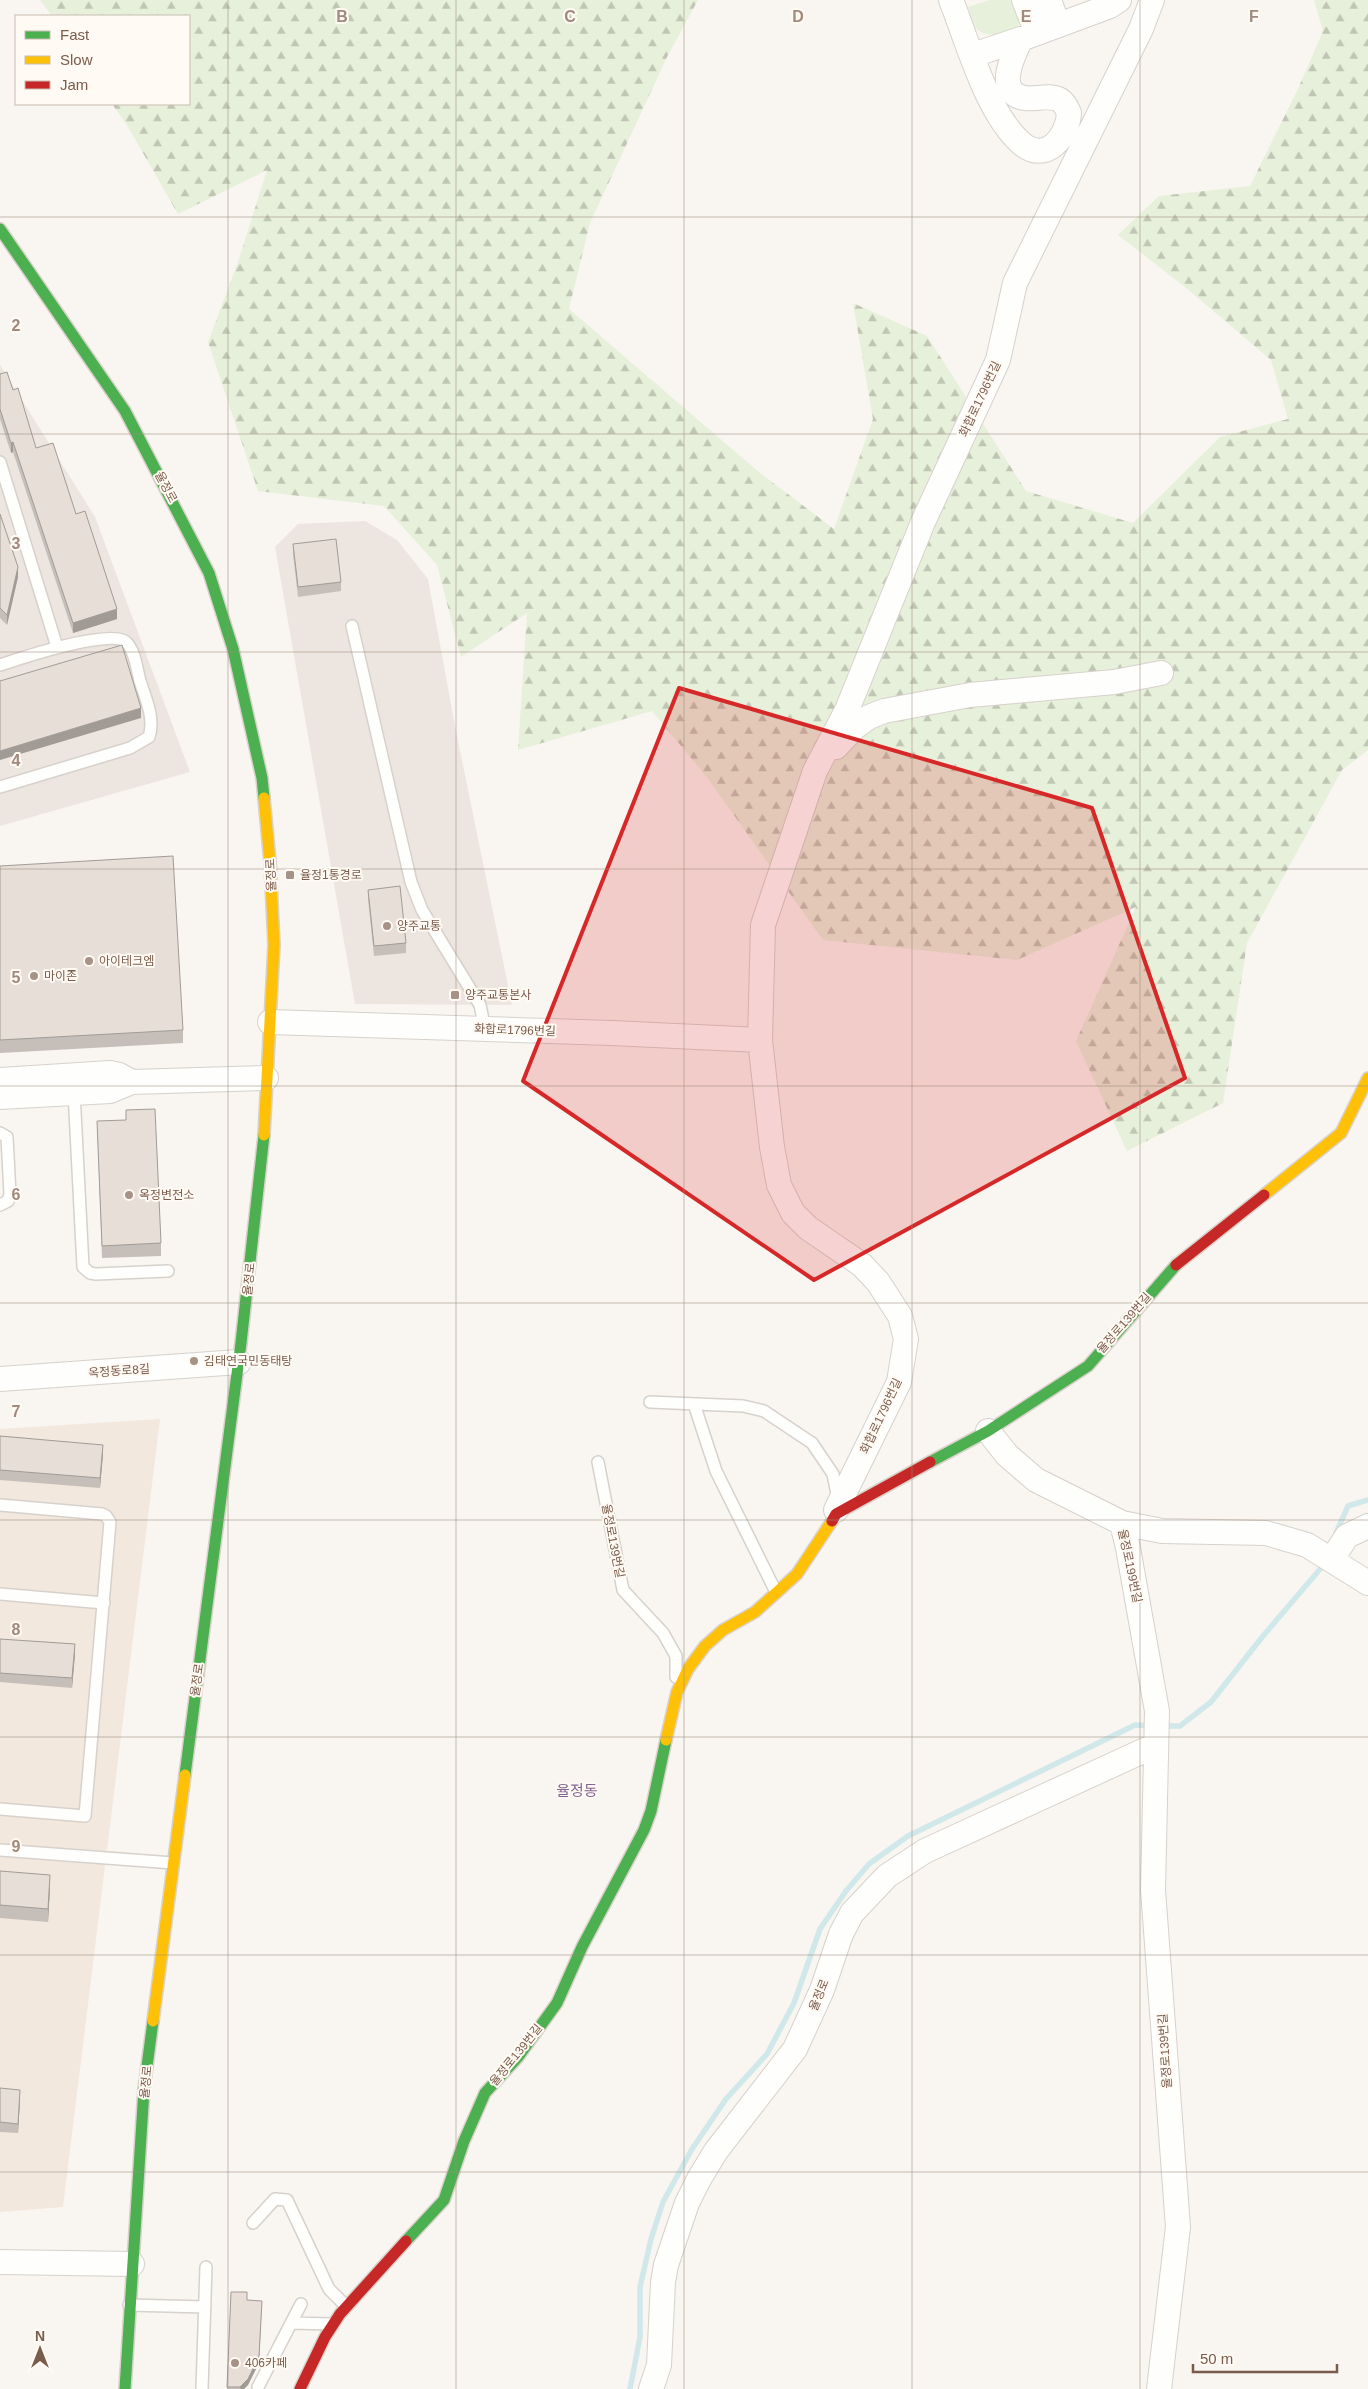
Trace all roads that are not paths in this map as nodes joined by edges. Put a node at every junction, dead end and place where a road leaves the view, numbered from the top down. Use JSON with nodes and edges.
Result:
{"nodes":[{"id":1,"x":951,"y":0,"type":"edge"},
{"id":2,"x":1024,"y":0,"type":"edge"},
{"id":3,"x":1049,"y":0,"type":"edge"},
{"id":4,"x":1119,"y":0,"type":"edge"},
{"id":5,"x":1152,"y":0,"type":"edge"},
{"id":6,"x":1039,"y":32,"type":"junction"},
{"id":7,"x":973,"y":55,"type":"junction"},
{"id":8,"x":0,"y":229,"type":"edge"},
{"id":9,"x":0,"y":462,"type":"edge"},
{"id":10,"x":352,"y":626,"type":"dead end"},
{"id":11,"x":57,"y":647,"type":"junction"},
{"id":12,"x":0,"y":664,"type":"edge"},
{"id":13,"x":1161,"y":673,"type":"dead end"},
{"id":14,"x":815,"y":771,"type":"junction"},
{"id":15,"x":0,"y":787,"type":"edge"},
{"id":16,"x":270,"y":1022,"type":"junction"},
{"id":17,"x":485,"y":1029,"type":"junction"},
{"id":18,"x":760,"y":1040,"type":"junction"},
{"id":19,"x":266,"y":1078,"type":"junction"},
{"id":20,"x":1368,"y":1078,"type":"edge"},
{"id":21,"x":0,"y":1080,"type":"edge"},
{"id":22,"x":132,"y":1082,"type":"junction"},
{"id":23,"x":74,"y":1092,"type":"junction"},
{"id":24,"x":0,"y":1096,"type":"edge"},
{"id":25,"x":0,"y":1133,"type":"edge"},
{"id":26,"x":0,"y":1205,"type":"edge"},
{"id":27,"x":168,"y":1271,"type":"dead end"},
{"id":28,"x":239,"y":1362,"type":"junction"},
{"id":29,"x":0,"y":1380,"type":"edge"},
{"id":30,"x":650,"y":1402,"type":"dead end"},
{"id":31,"x":694,"y":1404,"type":"junction"},
{"id":32,"x":988,"y":1431,"type":"junction"},
{"id":33,"x":598,"y":1462,"type":"dead end"},
{"id":34,"x":0,"y":1505,"type":"edge"},
{"id":35,"x":835,"y":1513,"type":"junction"},
{"id":36,"x":1122,"y":1523,"type":"junction"},
{"id":37,"x":1368,"y":1526,"type":"edge"},
{"id":38,"x":1332,"y":1559,"type":"junction"},
{"id":39,"x":1368,"y":1583,"type":"edge"},
{"id":40,"x":777,"y":1593,"type":"junction"},
{"id":41,"x":0,"y":1594,"type":"edge"},
{"id":42,"x":104,"y":1603,"type":"junction"},
{"id":43,"x":677,"y":1692,"type":"junction"},
{"id":44,"x":1157,"y":1711,"type":"joint"},
{"id":45,"x":1156,"y":1742,"type":"junction"},
{"id":46,"x":0,"y":1809,"type":"edge"},
{"id":47,"x":0,"y":1850,"type":"edge"},
{"id":48,"x":173,"y":1863,"type":"junction"},
{"id":49,"x":252,"y":2223,"type":"dead end"},
{"id":50,"x":0,"y":2262,"type":"edge"},
{"id":51,"x":132,"y":2264,"type":"junction"},
{"id":52,"x":206,"y":2267,"type":"dead end"},
{"id":53,"x":301,"y":2304,"type":"dead end"},
{"id":54,"x":130,"y":2305,"type":"junction"},
{"id":55,"x":346,"y":2306,"type":"junction"},
{"id":56,"x":205,"y":2307,"type":"junction"},
{"id":57,"x":291,"y":2323,"type":"junction"},
{"id":58,"x":334,"y":2324,"type":"junction"},
{"id":59,"x":258,"y":2387,"type":"dead end"},
{"id":60,"x":125,"y":2389,"type":"edge"},
{"id":61,"x":202,"y":2389,"type":"edge"},
{"id":62,"x":300,"y":2389,"type":"edge"},
{"id":63,"x":651,"y":2389,"type":"edge"},
{"id":64,"x":1159,"y":2389,"type":"edge"}],
"edges":[{"from":1,"to":7,"type":"street"},
{"from":2,"to":6,"type":"street"},
{"from":3,"to":6,"type":"street"},
{"from":4,"to":6,"type":"street"},
{"from":5,"to":14,"type":"street","name":"화합로1796번길"},
{"from":6,"to":7,"type":"street"},
{"from":6,"to":7,"type":"street"},
{"from":8,"to":16,"type":"main road","name":"율정로"},
{"from":9,"to":11,"type":"lane"},
{"from":10,"to":17,"type":"lane"},
{"from":11,"to":12,"type":"lane"},
{"from":11,"to":15,"type":"lane"},
{"from":13,"to":14,"type":"street","name":"화합로1796번길"},
{"from":14,"to":18,"type":"street","name":"화합로1796번길"},
{"from":16,"to":17,"type":"street","name":"화합로1796번길"},
{"from":16,"to":19,"type":"main road","name":"율정로"},
{"from":17,"to":18,"type":"street","name":"화합로1796번길"},
{"from":18,"to":35,"type":"street","name":"화합로1796번길"},
{"from":19,"to":22,"type":"street"},
{"from":19,"to":28,"type":"main road","name":"율정로"},
{"from":20,"to":32,"type":"main road","name":"율정로139번길"},
{"from":21,"to":22,"type":"street"},
{"from":22,"to":23,"type":"street"},
{"from":23,"to":24,"type":"street"},
{"from":23,"to":27,"type":"lane"},
{"from":25,"to":26,"type":"lane"},
{"from":28,"to":29,"type":"street","name":"옥정동로8길"},
{"from":28,"to":48,"type":"main road","name":"율정로"},
{"from":30,"to":31,"type":"lane"},
{"from":31,"to":35,"type":"lane"},
{"from":31,"to":40,"type":"lane"},
{"from":32,"to":35,"type":"main road","name":"율정로139번길"},
{"from":32,"to":36,"type":"street","name":"율정로199번길"},
{"from":33,"to":43,"type":"lane","name":"율정로139번길"},
{"from":34,"to":42,"type":"lane"},
{"from":35,"to":40,"type":"main road","name":"율정로139번길"},
{"from":36,"to":38,"type":"street"},
{"from":36,"to":44,"type":"street","name":"율정로199번길"},
{"from":37,"to":38,"type":"street"},
{"from":38,"to":39,"type":"street"},
{"from":40,"to":43,"type":"main road","name":"율정로139번길"},
{"from":41,"to":42,"type":"lane"},
{"from":42,"to":46,"type":"lane"},
{"from":43,"to":55,"type":"main road","name":"율정로139번길"},
{"from":44,"to":45,"type":"street","name":"율정로139번길"},
{"from":45,"to":63,"type":"street","name":"율정로"},
{"from":45,"to":64,"type":"street","name":"율정로139번길"},
{"from":47,"to":48,"type":"lane"},
{"from":48,"to":51,"type":"main road","name":"율정로"},
{"from":49,"to":55,"type":"lane"},
{"from":50,"to":51,"type":"street"},
{"from":51,"to":54,"type":"main road","name":"율정로"},
{"from":52,"to":56,"type":"lane"},
{"from":53,"to":57,"type":"lane"},
{"from":54,"to":56,"type":"lane"},
{"from":54,"to":60,"type":"main road","name":"율정로"},
{"from":55,"to":58,"type":"main road","name":"율정로139번길"},
{"from":56,"to":61,"type":"lane"},
{"from":57,"to":58,"type":"lane"},
{"from":57,"to":59,"type":"lane"},
{"from":58,"to":62,"type":"main road","name":"율정로139번길"}]}
